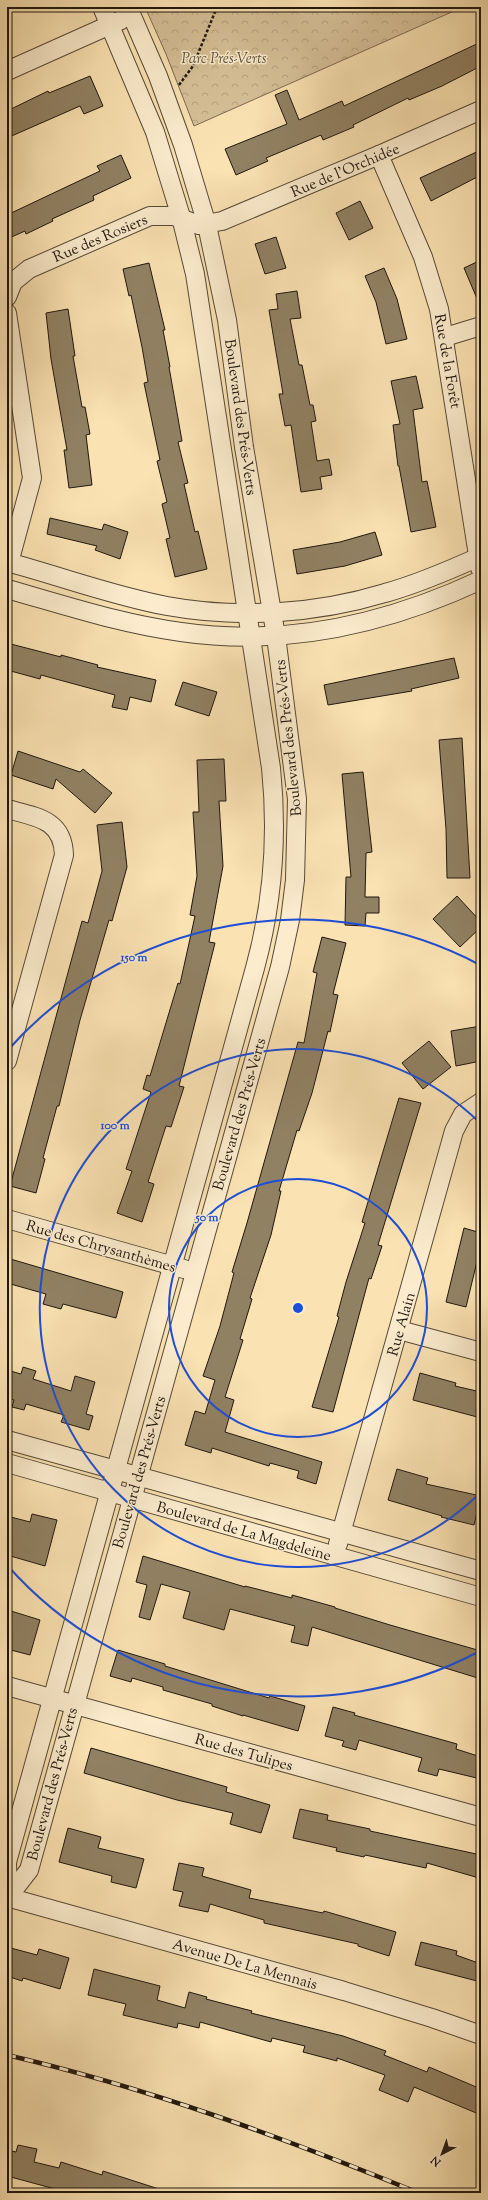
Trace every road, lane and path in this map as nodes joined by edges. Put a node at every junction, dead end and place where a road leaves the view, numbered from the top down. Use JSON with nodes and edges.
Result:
{"nodes":[{"id":1,"x":102,"y":7,"type":"edge"},
{"id":2,"x":217,"y":7,"type":"edge"},
{"id":3,"x":234,"y":7,"type":"edge"},
{"id":4,"x":243,"y":9,"type":"dead end"},
{"id":5,"x":130,"y":11,"type":"edge"},
{"id":6,"x":110,"y":25,"type":"junction"},
{"id":7,"x":7,"y":71,"type":"edge"},
{"id":8,"x":177,"y":87,"type":"dead end"},
{"id":9,"x":481,"y":110,"type":"edge"},
{"id":10,"x":379,"y":155,"type":"junction"},
{"id":11,"x":181,"y":217,"type":"junction"},
{"id":12,"x":207,"y":225,"type":"junction"},
{"id":13,"x":7,"y":297,"type":"edge"},
{"id":14,"x":7,"y":313,"type":"edge"},
{"id":15,"x":481,"y":326,"type":"edge"},
{"id":16,"x":445,"y":337,"type":"junction"},
{"id":17,"x":480,"y":556,"type":"edge"},
{"id":18,"x":8,"y":562,"type":"edge"},
{"id":19,"x":481,"y":576,"type":"edge"},
{"id":20,"x":481,"y":580,"type":"edge"},
{"id":21,"x":7,"y":588,"type":"edge"},
{"id":22,"x":271,"y":611,"type":"junction"},
{"id":23,"x":248,"y":612,"type":"junction"},
{"id":24,"x":276,"y":636,"type":"junction"},
{"id":25,"x":252,"y":637,"type":"junction"},
{"id":26,"x":7,"y":809,"type":"edge"},
{"id":27,"x":7,"y":1062,"type":"edge"},
{"id":28,"x":481,"y":1102,"type":"edge"},
{"id":29,"x":7,"y":1219,"type":"edge"},
{"id":30,"x":172,"y":1266,"type":"junction"},
{"id":31,"x":195,"y":1272,"type":"junction"},
{"id":32,"x":399,"y":1330,"type":"junction"},
{"id":33,"x":481,"y":1352,"type":"edge"},
{"id":34,"x":7,"y":1440,"type":"edge"},
{"id":35,"x":7,"y":1463,"type":"edge"},
{"id":36,"x":115,"y":1470,"type":"junction"},
{"id":37,"x":137,"y":1476,"type":"junction"},
{"id":38,"x":109,"y":1493,"type":"junction"},
{"id":39,"x":131,"y":1499,"type":"junction"},
{"id":40,"x":342,"y":1533,"type":"junction"},
{"id":41,"x":335,"y":1556,"type":"junction"},
{"id":42,"x":481,"y":1572,"type":"edge"},
{"id":43,"x":481,"y":1597,"type":"edge"},
{"id":44,"x":7,"y":1686,"type":"edge"},
{"id":45,"x":53,"y":1698,"type":"junction"},
{"id":46,"x":74,"y":1704,"type":"junction"},
{"id":47,"x":481,"y":1818,"type":"edge"},
{"id":48,"x":7,"y":1897,"type":"edge"},
{"id":49,"x":481,"y":2036,"type":"edge"}],
"edges":[{"from":1,"to":6,"type":"street","name":"Boulevard des Prés-Verts"},
{"from":2,"to":8,"type":"path"},
{"from":3,"to":4,"type":"path"},
{"from":5,"to":6,"type":"street"},
{"from":5,"to":12,"type":"street","name":"Boulevard des Prés-Verts"},
{"from":6,"to":7,"type":"street"},
{"from":6,"to":11,"type":"street","name":"Boulevard des Prés-Verts"},
{"from":9,"to":10,"type":"street","name":"Rue de l'Orchidée"},
{"from":10,"to":12,"type":"street","name":"Rue de l'Orchidée"},
{"from":10,"to":16,"type":"street","name":"Rue de la Forêt"},
{"from":11,"to":12,"type":"street","name":"Rue des Rosiers"},
{"from":11,"to":13,"type":"street","name":"Rue des Rosiers"},
{"from":11,"to":23,"type":"street","name":"Boulevard des Prés-Verts"},
{"from":12,"to":22,"type":"street","name":"Boulevard des Prés-Verts"},
{"from":14,"to":18,"type":"street"},
{"from":15,"to":16,"type":"street"},
{"from":16,"to":17,"type":"street","name":"Rue de la Forêt"},
{"from":17,"to":19,"type":"street","name":"Rue de la Forêt"},
{"from":17,"to":22,"type":"street"},
{"from":18,"to":23,"type":"street"},
{"from":20,"to":24,"type":"street"},
{"from":21,"to":25,"type":"street"},
{"from":22,"to":23,"type":"street"},
{"from":22,"to":24,"type":"street","name":"Boulevard des Prés-Verts"},
{"from":23,"to":25,"type":"street","name":"Boulevard des Prés-Verts"},
{"from":24,"to":25,"type":"street"},
{"from":24,"to":31,"type":"street","name":"Boulevard des Prés-Verts"},
{"from":25,"to":30,"type":"street","name":"Boulevard des Prés-Verts"},
{"from":26,"to":27,"type":"street"},
{"from":28,"to":32,"type":"street","name":"Rue Alain"},
{"from":29,"to":30,"type":"street","name":"Rue des Chrysanthèmes"},
{"from":30,"to":31,"type":"street","name":"Rue des Chrysanthèmes"},
{"from":30,"to":36,"type":"street","name":"Boulevard des Prés-Verts"},
{"from":31,"to":37,"type":"street","name":"Boulevard des Prés-Verts"},
{"from":32,"to":33,"type":"street"},
{"from":32,"to":40,"type":"street","name":"Rue Alain"},
{"from":34,"to":36,"type":"street","name":"Boulevard de La Magdeleine"},
{"from":35,"to":38,"type":"street","name":"Boulevard de La Magdeleine"},
{"from":36,"to":37,"type":"street","name":"Boulevard de La Magdeleine"},
{"from":36,"to":38,"type":"street","name":"Boulevard des Prés-Verts"},
{"from":37,"to":39,"type":"street","name":"Boulevard des Prés-Verts"},
{"from":37,"to":40,"type":"street","name":"Boulevard de La Magdeleine"},
{"from":38,"to":39,"type":"street","name":"Boulevard de La Magdeleine"},
{"from":38,"to":45,"type":"street","name":"Boulevard des Prés-Verts"},
{"from":39,"to":41,"type":"street","name":"Boulevard de La Magdeleine"},
{"from":39,"to":46,"type":"street","name":"Boulevard des Prés-Verts"},
{"from":40,"to":41,"type":"street","name":"Rue Alain"},
{"from":40,"to":42,"type":"street","name":"Boulevard de La Magdeleine"},
{"from":41,"to":43,"type":"street","name":"Boulevard de La Magdeleine"},
{"from":44,"to":45,"type":"street","name":"Rue des Tulipes"},
{"from":45,"to":46,"type":"street","name":"Rue des Tulipes"},
{"from":45,"to":48,"type":"street","name":"Boulevard des Prés-Verts"},
{"from":46,"to":47,"type":"street","name":"Rue des Tulipes"},
{"from":46,"to":48,"type":"street","name":"Boulevard des Prés-Verts"},
{"from":48,"to":49,"type":"street","name":"Avenue De La Mennais"}]}
